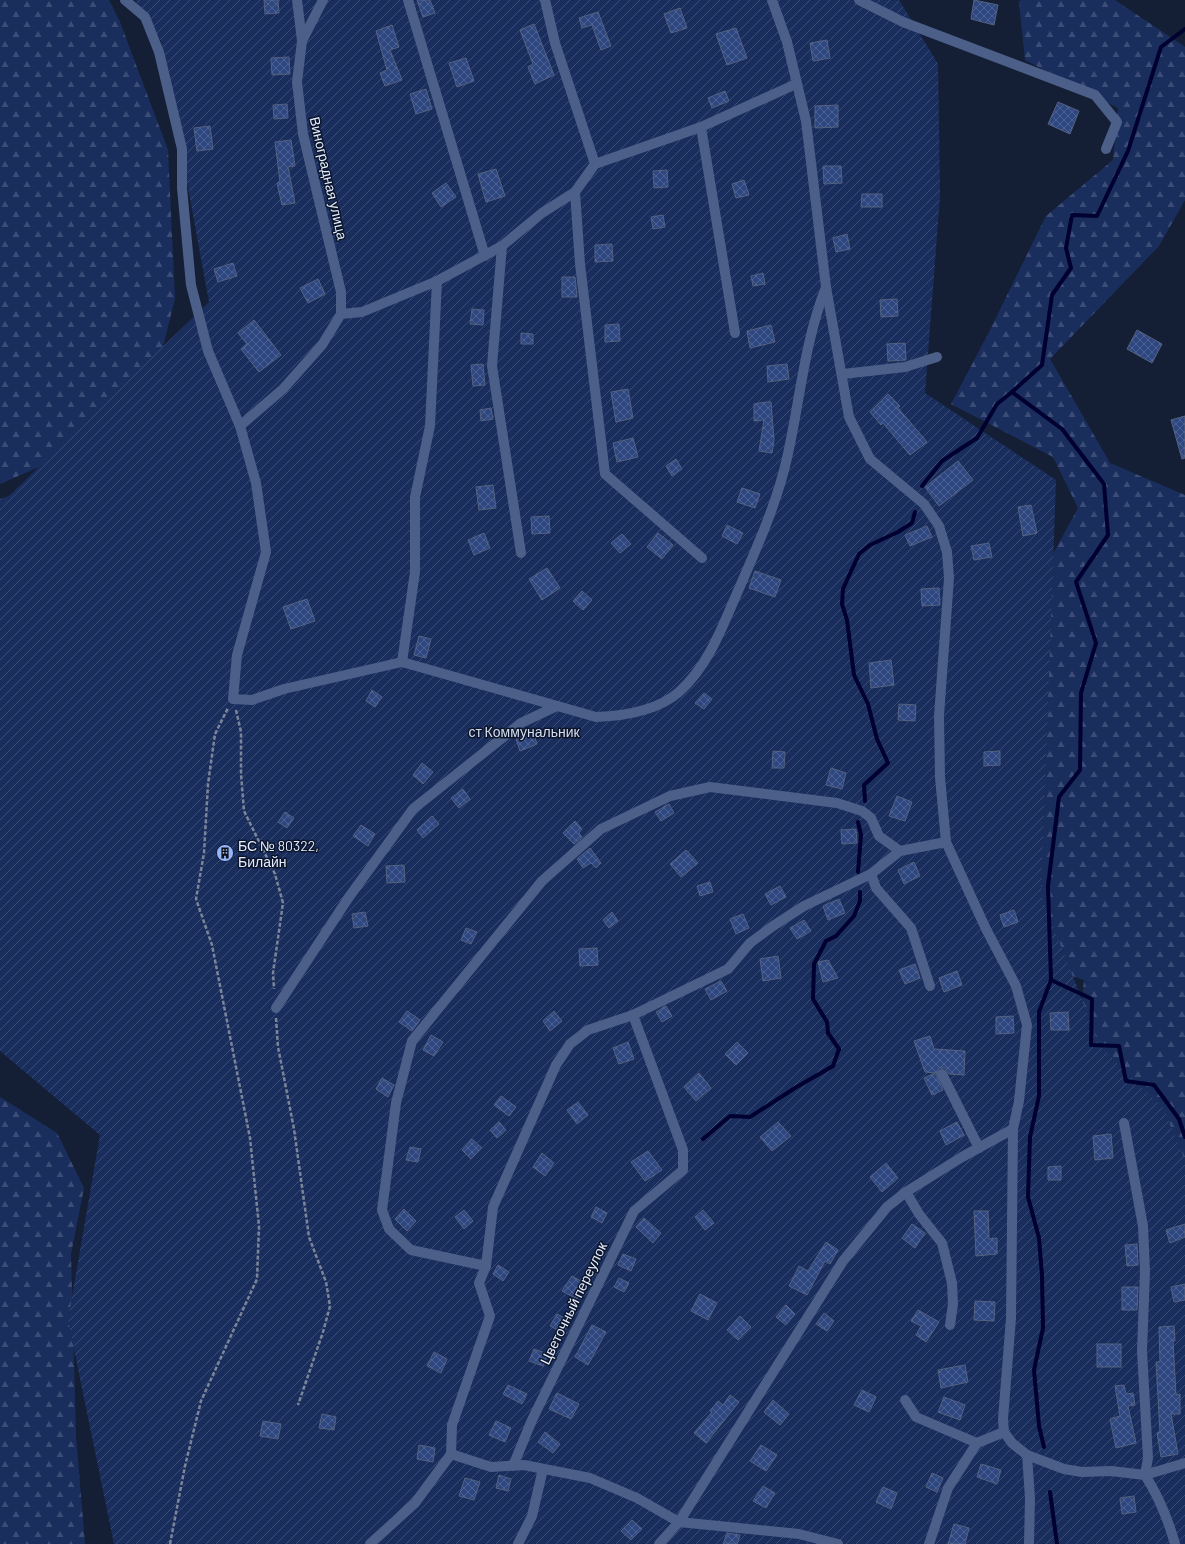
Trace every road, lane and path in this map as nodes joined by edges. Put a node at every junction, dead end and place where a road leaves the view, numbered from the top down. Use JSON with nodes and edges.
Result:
{"nodes":[{"id":1,"x":125,"y":0,"type":"edge"},
{"id":2,"x":297,"y":0,"type":"edge"},
{"id":3,"x":323,"y":0,"type":"edge"},
{"id":4,"x":408,"y":0,"type":"edge"},
{"id":5,"x":545,"y":0,"type":"edge"},
{"id":6,"x":772,"y":0,"type":"edge"},
{"id":7,"x":859,"y":0,"type":"edge"},
{"id":8,"x":302,"y":41,"type":"junction"},
{"id":9,"x":796,"y":84,"type":"junction"},
{"id":10,"x":701,"y":127,"type":"junction"},
{"id":11,"x":1106,"y":149,"type":"dead end"},
{"id":12,"x":596,"y":164,"type":"junction"},
{"id":13,"x":575,"y":192,"type":"junction"},
{"id":14,"x":502,"y":246,"type":"junction"},
{"id":15,"x":485,"y":256,"type":"junction"},
{"id":16,"x":437,"y":282,"type":"junction"},
{"id":17,"x":826,"y":288,"type":"junction"},
{"id":18,"x":341,"y":314,"type":"junction"},
{"id":19,"x":735,"y":333,"type":"dead end"},
{"id":20,"x":937,"y":357,"type":"dead end"},
{"id":21,"x":843,"y":374,"type":"junction"},
{"id":22,"x":240,"y":426,"type":"junction"},
{"id":23,"x":521,"y":553,"type":"dead end"},
{"id":24,"x":702,"y":558,"type":"dead end"},
{"id":25,"x":402,"y":662,"type":"junction"},
{"id":26,"x":233,"y":699,"type":"junction"},
{"id":27,"x":557,"y":706,"type":"junction"},
{"id":28,"x":946,"y":842,"type":"junction"},
{"id":29,"x":900,"y":851,"type":"junction"},
{"id":30,"x":871,"y":874,"type":"junction"},
{"id":31,"x":930,"y":986,"type":"dead end"},
{"id":32,"x":276,"y":1008,"type":"junction"},
{"id":33,"x":633,"y":1015,"type":"junction"},
{"id":34,"x":942,"y":1074,"type":"dead end"},
{"id":35,"x":1124,"y":1123,"type":"dead end"},
{"id":36,"x":1013,"y":1129,"type":"junction"},
{"id":37,"x":979,"y":1148,"type":"junction"},
{"id":38,"x":906,"y":1192,"type":"junction"},
{"id":39,"x":486,"y":1266,"type":"junction"},
{"id":40,"x":950,"y":1325,"type":"dead end"},
{"id":41,"x":906,"y":1400,"type":"dead end"},
{"id":42,"x":298,"y":1405,"type":"dead end"},
{"id":43,"x":1004,"y":1432,"type":"junction"},
{"id":44,"x":977,"y":1443,"type":"junction"},
{"id":45,"x":451,"y":1454,"type":"junction"},
{"id":46,"x":1027,"y":1455,"type":"junction"},
{"id":47,"x":1185,"y":1463,"type":"edge"},
{"id":48,"x":513,"y":1466,"type":"junction"},
{"id":49,"x":543,"y":1469,"type":"junction"},
{"id":50,"x":1145,"y":1475,"type":"junction"},
{"id":51,"x":680,"y":1522,"type":"junction"},
{"id":52,"x":170,"y":1544,"type":"edge"},
{"id":53,"x":370,"y":1544,"type":"edge"},
{"id":54,"x":518,"y":1544,"type":"edge"},
{"id":55,"x":659,"y":1544,"type":"edge"},
{"id":56,"x":838,"y":1544,"type":"edge"},
{"id":57,"x":929,"y":1544,"type":"edge"},
{"id":58,"x":1029,"y":1544,"type":"edge"},
{"id":59,"x":1175,"y":1544,"type":"edge"}],
"edges":[{"from":1,"to":22,"type":"street"},
{"from":2,"to":8,"type":"street","name":"Виноградная улица"},
{"from":3,"to":8,"type":"street"},
{"from":4,"to":15,"type":"street"},
{"from":5,"to":12,"type":"street"},
{"from":6,"to":9,"type":"street"},
{"from":7,"to":11,"type":"street"},
{"from":8,"to":18,"type":"street","name":"Виноградная улица"},
{"from":9,"to":10,"type":"street"},
{"from":9,"to":17,"type":"street"},
{"from":10,"to":12,"type":"street"},
{"from":10,"to":19,"type":"street"},
{"from":12,"to":13,"type":"street"},
{"from":13,"to":14,"type":"street"},
{"from":13,"to":24,"type":"street"},
{"from":14,"to":15,"type":"street"},
{"from":14,"to":23,"type":"street"},
{"from":15,"to":16,"type":"street"},
{"from":16,"to":18,"type":"street"},
{"from":16,"to":25,"type":"street"},
{"from":17,"to":21,"type":"street"},
{"from":17,"to":27,"type":"street"},
{"from":18,"to":22,"type":"street"},
{"from":20,"to":21,"type":"street"},
{"from":21,"to":28,"type":"street"},
{"from":22,"to":26,"type":"street"},
{"from":25,"to":26,"type":"street"},
{"from":25,"to":27,"type":"street"},
{"from":26,"to":32,"type":"path"},
{"from":26,"to":52,"type":"path"},
{"from":27,"to":32,"type":"street"},
{"from":28,"to":29,"type":"street"},
{"from":28,"to":36,"type":"street"},
{"from":29,"to":30,"type":"street"},
{"from":29,"to":39,"type":"street"},
{"from":30,"to":31,"type":"street"},
{"from":30,"to":33,"type":"street"},
{"from":32,"to":42,"type":"path"},
{"from":33,"to":39,"type":"street"},
{"from":33,"to":48,"type":"street","name":"Цветочный переулок"},
{"from":34,"to":37,"type":"street"},
{"from":35,"to":50,"type":"street"},
{"from":36,"to":37,"type":"street"},
{"from":36,"to":43,"type":"street"},
{"from":37,"to":38,"type":"street"},
{"from":38,"to":40,"type":"street"},
{"from":38,"to":51,"type":"street"},
{"from":39,"to":45,"type":"street"},
{"from":41,"to":44,"type":"street"},
{"from":43,"to":44,"type":"street"},
{"from":43,"to":46,"type":"street"},
{"from":44,"to":57,"type":"street"},
{"from":45,"to":48,"type":"street"},
{"from":45,"to":53,"type":"street"},
{"from":46,"to":50,"type":"street"},
{"from":46,"to":58,"type":"street"},
{"from":47,"to":50,"type":"street"},
{"from":48,"to":49,"type":"street"},
{"from":49,"to":51,"type":"street"},
{"from":49,"to":54,"type":"street"},
{"from":50,"to":59,"type":"street"},
{"from":51,"to":55,"type":"street"},
{"from":51,"to":56,"type":"street"}]}
